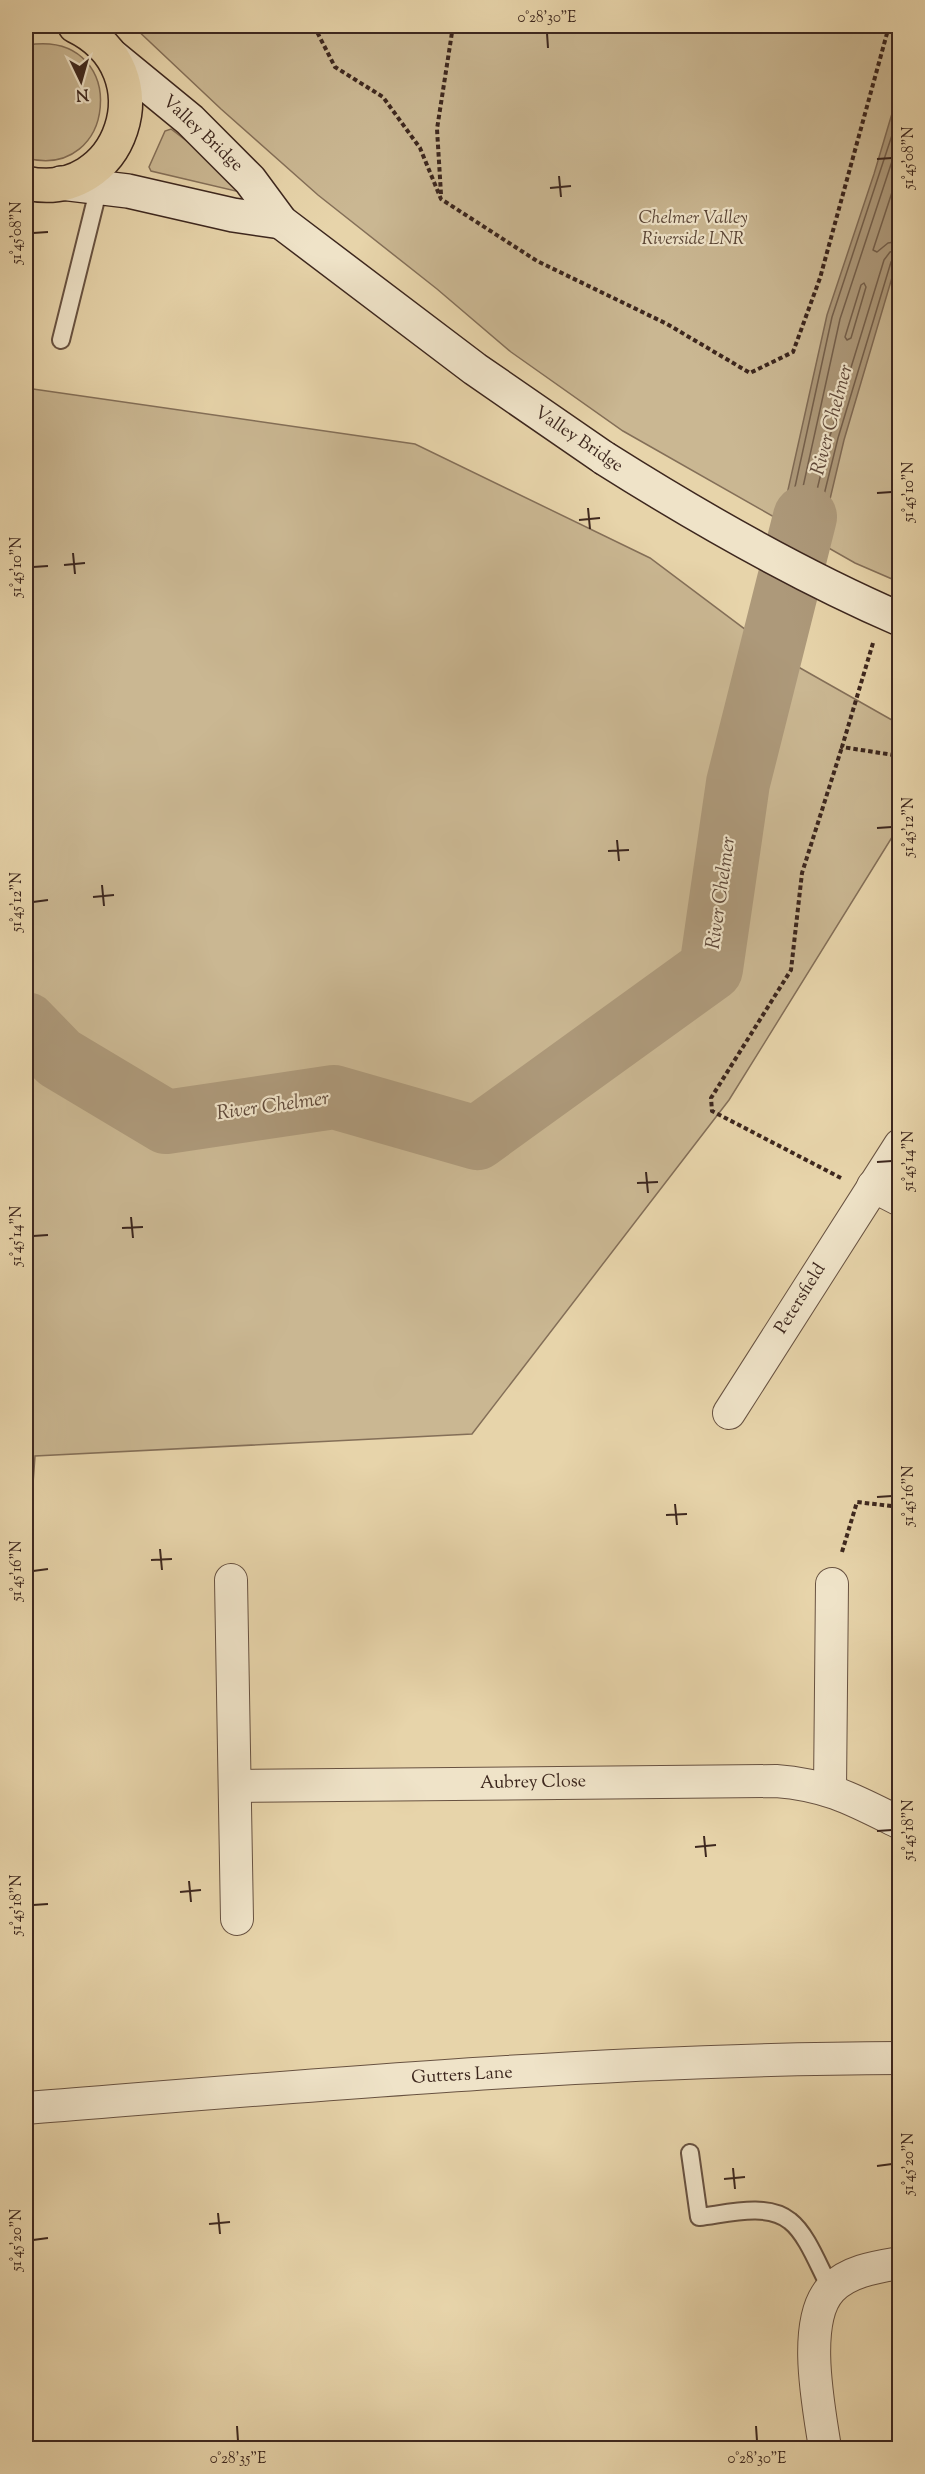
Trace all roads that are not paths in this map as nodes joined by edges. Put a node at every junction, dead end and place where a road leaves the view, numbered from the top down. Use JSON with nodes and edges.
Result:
{"nodes":[{"id":1,"x":75,"y":26,"type":"edge"},
{"id":2,"x":104,"y":43,"type":"edge"},
{"id":3,"x":40,"y":186,"type":"edge"},
{"id":4,"x":99,"y":187,"type":"junction"},
{"id":5,"x":281,"y":222,"type":"junction"},
{"id":6,"x":61,"y":340,"type":"dead end"},
{"id":7,"x":888,"y":627,"type":"edge"},
{"id":8,"x":900,"y":1145,"type":"edge"},
{"id":9,"x":886,"y":1193,"type":"edge"},
{"id":10,"x":729,"y":1413,"type":"dead end"},
{"id":11,"x":231,"y":1580,"type":"dead end"},
{"id":12,"x":832,"y":1584,"type":"road end"},
{"id":13,"x":235,"y":1786,"type":"junction"},
{"id":14,"x":830,"y":1790,"type":"junction"},
{"id":15,"x":900,"y":1823,"type":"edge"},
{"id":16,"x":237,"y":1919,"type":"dead end"},
{"id":17,"x":900,"y":2058,"type":"edge"},
{"id":18,"x":26,"y":2108,"type":"edge"},
{"id":19,"x":690,"y":2154,"type":"dead end"},
{"id":20,"x":900,"y":2263,"type":"edge"},
{"id":21,"x":831,"y":2289,"type":"junction"},
{"id":22,"x":825,"y":2448,"type":"edge"}],
"edges":[{"from":1,"to":2,"type":"main road"},
{"from":2,"to":3,"type":"main road"},
{"from":2,"to":5,"type":"street","name":"Valley Bridge"},
{"from":3,"to":4,"type":"street","name":"Valley Bridge"},
{"from":4,"to":5,"type":"street","name":"Valley Bridge"},
{"from":4,"to":6,"type":"lane"},
{"from":5,"to":7,"type":"street","name":"Valley Bridge","bridge":true},
{"from":8,"to":9,"type":"street","name":"Petersfield"},
{"from":9,"to":10,"type":"street","name":"Petersfield"},
{"from":11,"to":13,"type":"street"},
{"from":12,"to":14,"type":"street"},
{"from":13,"to":14,"type":"street","name":"Aubrey Close"},
{"from":13,"to":16,"type":"street"},
{"from":14,"to":15,"type":"street","name":"Aubrey Close"},
{"from":17,"to":18,"type":"street","name":"Gutters Lane"},
{"from":19,"to":21,"type":"lane"},
{"from":20,"to":21,"type":"street"},
{"from":21,"to":22,"type":"street"}]}
